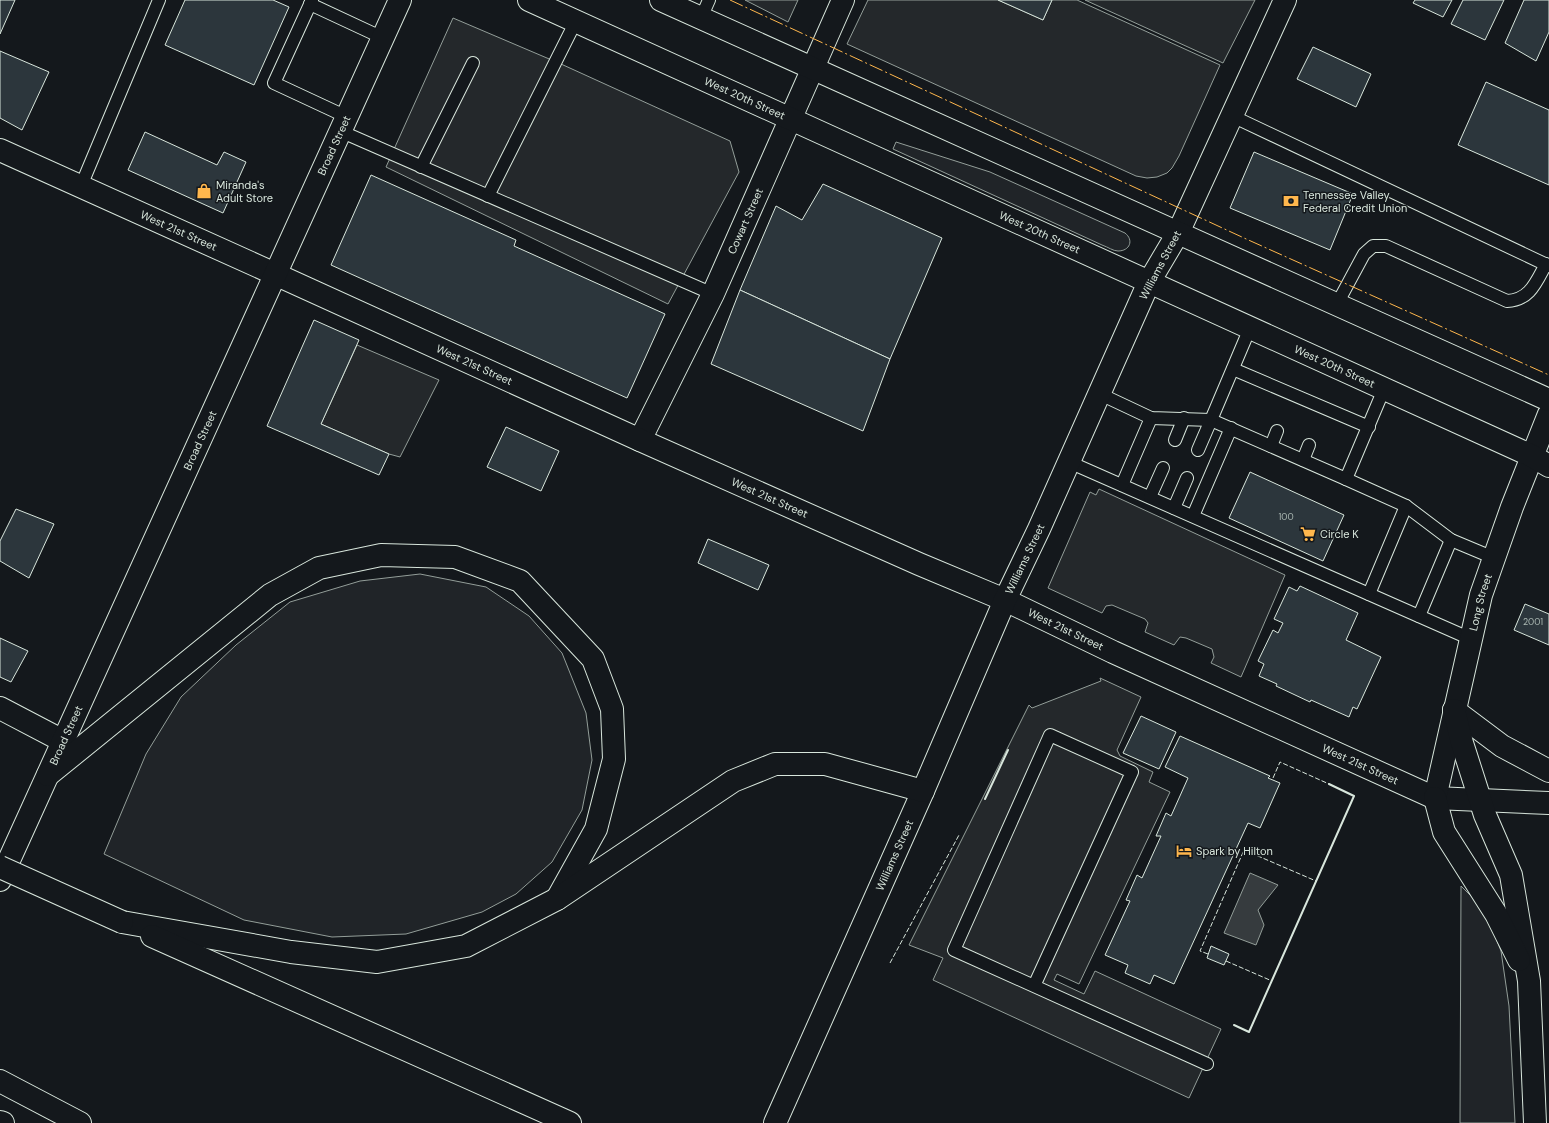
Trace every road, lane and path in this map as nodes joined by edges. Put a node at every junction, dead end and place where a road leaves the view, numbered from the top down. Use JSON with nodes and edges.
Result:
{"nodes":[{"id":1,"x":159,"y":0,"type":"edge"},
{"id":2,"x":400,"y":0,"type":"edge"},
{"id":3,"x":529,"y":0,"type":"edge"},
{"id":4,"x":661,"y":0,"type":"edge"},
{"id":5,"x":843,"y":0,"type":"edge"},
{"id":6,"x":1285,"y":0,"type":"edge"},
{"id":7,"x":311,"y":2,"type":"edge"},
{"id":8,"x":705,"y":9,"type":"edge"},
{"id":9,"x":576,"y":21,"type":"junction"},
{"id":10,"x":383,"y":38,"type":"junction"},
{"id":11,"x":473,"y":63,"type":"dead end"},
{"id":12,"x":813,"y":68,"type":"junction"},
{"id":13,"x":1232,"y":116,"type":"junction"},
{"id":14,"x":791,"y":119,"type":"junction"},
{"id":15,"x":344,"y":124,"type":"junction"},
{"id":16,"x":0,"y":150,"type":"edge"},
{"id":17,"x":422,"y":167,"type":"junction"},
{"id":18,"x":81,"y":186,"type":"junction"},
{"id":19,"x":488,"y":196,"type":"junction"},
{"id":20,"x":1178,"y":233,"type":"junction"},
{"id":21,"x":1548,"y":265,"type":"edge"},
{"id":22,"x":276,"y":274,"type":"junction"},
{"id":23,"x":1149,"y":282,"type":"junction"},
{"id":24,"x":713,"y":294,"type":"junction"},
{"id":25,"x":1337,"y":304,"type":"junction"},
{"id":26,"x":1250,"y":328,"type":"junction"},
{"id":27,"x":1232,"y":369,"type":"junction"},
{"id":28,"x":1384,"y":389,"type":"junction"},
{"id":29,"x":1100,"y":394,"type":"junction"},
{"id":30,"x":1549,"y":400,"type":"edge"},
{"id":31,"x":1549,"y":414,"type":"edge"},
{"id":32,"x":1151,"y":418,"type":"junction"},
{"id":33,"x":1184,"y":418,"type":"junction"},
{"id":34,"x":1211,"y":420,"type":"junction"},
{"id":35,"x":1368,"y":427,"type":"junction"},
{"id":36,"x":1231,"y":428,"type":"junction"},
{"id":37,"x":1277,"y":431,"type":"dead end"},
{"id":38,"x":640,"y":440,"type":"junction"},
{"id":39,"x":1175,"y":440,"type":"dead end"},
{"id":40,"x":1309,"y":445,"type":"dead end"},
{"id":41,"x":1271,"y":446,"type":"junction"},
{"id":42,"x":1198,"y":450,"type":"dead end"},
{"id":43,"x":1303,"y":460,"type":"junction"},
{"id":44,"x":1540,"y":461,"type":"edge"},
{"id":45,"x":1069,"y":462,"type":"junction"},
{"id":46,"x":1163,"y":468,"type":"dead end"},
{"id":47,"x":1187,"y":478,"type":"dead end"},
{"id":48,"x":1346,"y":479,"type":"junction"},
{"id":49,"x":1122,"y":485,"type":"junction"},
{"id":50,"x":1150,"y":497,"type":"junction"},
{"id":51,"x":1406,"y":506,"type":"junction"},
{"id":52,"x":1174,"y":508,"type":"junction"},
{"id":53,"x":1193,"y":516,"type":"junction"},
{"id":54,"x":1451,"y":540,"type":"junction"},
{"id":55,"x":1494,"y":558,"type":"junction"},
{"id":56,"x":1369,"y":594,"type":"junction"},
{"id":57,"x":1005,"y":600,"type":"junction"},
{"id":58,"x":1419,"y":616,"type":"junction"},
{"id":59,"x":1471,"y":639,"type":"junction"},
{"id":60,"x":0,"y":708,"type":"edge"},
{"id":61,"x":1454,"y":710,"type":"junction"},
{"id":62,"x":63,"y":741,"type":"junction"},
{"id":63,"x":1549,"y":771,"type":"edge"},
{"id":64,"x":48,"y":775,"type":"junction"},
{"id":65,"x":923,"y":791,"type":"junction"},
{"id":66,"x":1435,"y":798,"type":"junction"},
{"id":67,"x":1480,"y":800,"type":"junction"},
{"id":68,"x":1549,"y":802,"type":"edge"},
{"id":69,"x":0,"y":867,"type":"edge"},
{"id":70,"x":0,"y":880,"type":"edge"},
{"id":71,"x":557,"y":899,"type":"junction"},
{"id":72,"x":122,"y":922,"type":"junction"},
{"id":73,"x":1529,"y":981,"type":"junction"},
{"id":74,"x":1034,"y":986,"type":"junction"},
{"id":75,"x":1207,"y":1064,"type":"dead end"},
{"id":76,"x":0,"y":1082,"type":"edge"},
{"id":77,"x":80,"y":1123,"type":"edge"},
{"id":78,"x":570,"y":1123,"type":"edge"},
{"id":79,"x":775,"y":1123,"type":"edge"},
{"id":80,"x":1535,"y":1123,"type":"edge"}],
"edges":[{"from":1,"to":18,"type":"lane"},
{"from":2,"to":10,"type":"main road","name":"Broad Street"},
{"from":3,"to":9,"type":"main road","name":"West 20th Street"},
{"from":4,"to":8,"type":"main road"},
{"from":5,"to":12,"type":"main road","name":"Cowart Street"},
{"from":6,"to":13,"type":"main road","name":"Williams Street"},
{"from":7,"to":10,"type":"lane"},
{"from":7,"to":15,"type":"lane"},
{"from":8,"to":12,"type":"main road"},
{"from":9,"to":14,"type":"main road","name":"West 20th Street"},
{"from":9,"to":19,"type":"lane"},
{"from":10,"to":15,"type":"main road","name":"Broad Street"},
{"from":11,"to":17,"type":"lane"},
{"from":12,"to":14,"type":"main road","name":"Cowart Street"},
{"from":12,"to":20,"type":"main road"},
{"from":13,"to":20,"type":"main road","name":"Williams Street"},
{"from":13,"to":21,"type":"lane"},
{"from":14,"to":23,"type":"main road","name":"West 20th Street"},
{"from":14,"to":24,"type":"main road","name":"Cowart Street"},
{"from":15,"to":17,"type":"lane"},
{"from":15,"to":22,"type":"main road","name":"Broad Street"},
{"from":16,"to":18,"type":"main road","name":"West 21st Street"},
{"from":17,"to":19,"type":"lane"},
{"from":18,"to":22,"type":"main road","name":"West 21st Street"},
{"from":19,"to":24,"type":"lane"},
{"from":20,"to":23,"type":"main road","name":"Williams Street"},
{"from":20,"to":25,"type":"main road"},
{"from":21,"to":25,"type":"lane"},
{"from":22,"to":38,"type":"main road","name":"West 21st Street"},
{"from":22,"to":62,"type":"main road","name":"Broad Street"},
{"from":23,"to":26,"type":"main road","name":"West 20th Street"},
{"from":23,"to":29,"type":"main road","name":"Williams Street"},
{"from":24,"to":38,"type":"main road","name":"Cowart Street"},
{"from":25,"to":30,"type":"main road"},
{"from":26,"to":27,"type":"lane"},
{"from":26,"to":28,"type":"main road","name":"West 20th Street"},
{"from":27,"to":34,"type":"lane"},
{"from":27,"to":35,"type":"lane"},
{"from":28,"to":35,"type":"lane"},
{"from":28,"to":44,"type":"main road","name":"West 20th Street"},
{"from":29,"to":32,"type":"lane"},
{"from":29,"to":45,"type":"main road","name":"Williams Street"},
{"from":31,"to":44,"type":"main road","name":"Long Street"},
{"from":32,"to":33,"type":"lane"},
{"from":32,"to":49,"type":"lane"},
{"from":33,"to":34,"type":"lane"},
{"from":33,"to":39,"type":"lane"},
{"from":34,"to":36,"type":"lane"},
{"from":34,"to":42,"type":"lane"},
{"from":35,"to":48,"type":"lane"},
{"from":36,"to":41,"type":"lane"},
{"from":36,"to":53,"type":"lane"},
{"from":37,"to":41,"type":"lane"},
{"from":38,"to":57,"type":"main road","name":"West 21st Street"},
{"from":40,"to":43,"type":"lane"},
{"from":41,"to":43,"type":"lane"},
{"from":43,"to":48,"type":"lane"},
{"from":44,"to":55,"type":"main road","name":"Long Street"},
{"from":45,"to":49,"type":"lane"},
{"from":45,"to":57,"type":"main road","name":"Williams Street"},
{"from":46,"to":50,"type":"lane"},
{"from":47,"to":52,"type":"lane"},
{"from":48,"to":51,"type":"lane"},
{"from":49,"to":50,"type":"lane"},
{"from":50,"to":52,"type":"lane"},
{"from":51,"to":54,"type":"lane"},
{"from":51,"to":56,"type":"lane"},
{"from":52,"to":53,"type":"lane"},
{"from":53,"to":56,"type":"lane"},
{"from":54,"to":55,"type":"lane"},
{"from":54,"to":58,"type":"lane"},
{"from":55,"to":59,"type":"main road","name":"Long Street"},
{"from":56,"to":58,"type":"lane"},
{"from":57,"to":65,"type":"main road","name":"Williams Street"},
{"from":57,"to":66,"type":"main road","name":"West 21st Street"},
{"from":58,"to":59,"type":"lane"},
{"from":59,"to":61,"type":"main road","name":"Long Street"},
{"from":60,"to":62,"type":"main road"},
{"from":61,"to":63,"type":"main road"},
{"from":61,"to":66,"type":"main road","name":"Long Street"},
{"from":61,"to":67,"type":"main road"},
{"from":62,"to":64,"type":"main road","name":"Broad Street"},
{"from":64,"to":70,"type":"main road","name":"Broad Street"},
{"from":64,"to":71,"type":"main road"},
{"from":65,"to":71,"type":"main road"},
{"from":65,"to":79,"type":"main road","name":"Williams Street"},
{"from":66,"to":67,"type":"main road","name":"West 21st Street"},
{"from":66,"to":73,"type":"main road"},
{"from":67,"to":68,"type":"main road","name":"West 21st Street"},
{"from":67,"to":73,"type":"main road"},
{"from":69,"to":72,"type":"main road","bridge":true},
{"from":71,"to":72,"type":"main road"},
{"from":72,"to":78,"type":"main road"},
{"from":73,"to":80,"type":"main road"},
{"from":74,"to":74,"type":"lane"},
{"from":74,"to":75,"type":"lane"},
{"from":76,"to":77,"type":"main road"}]}
